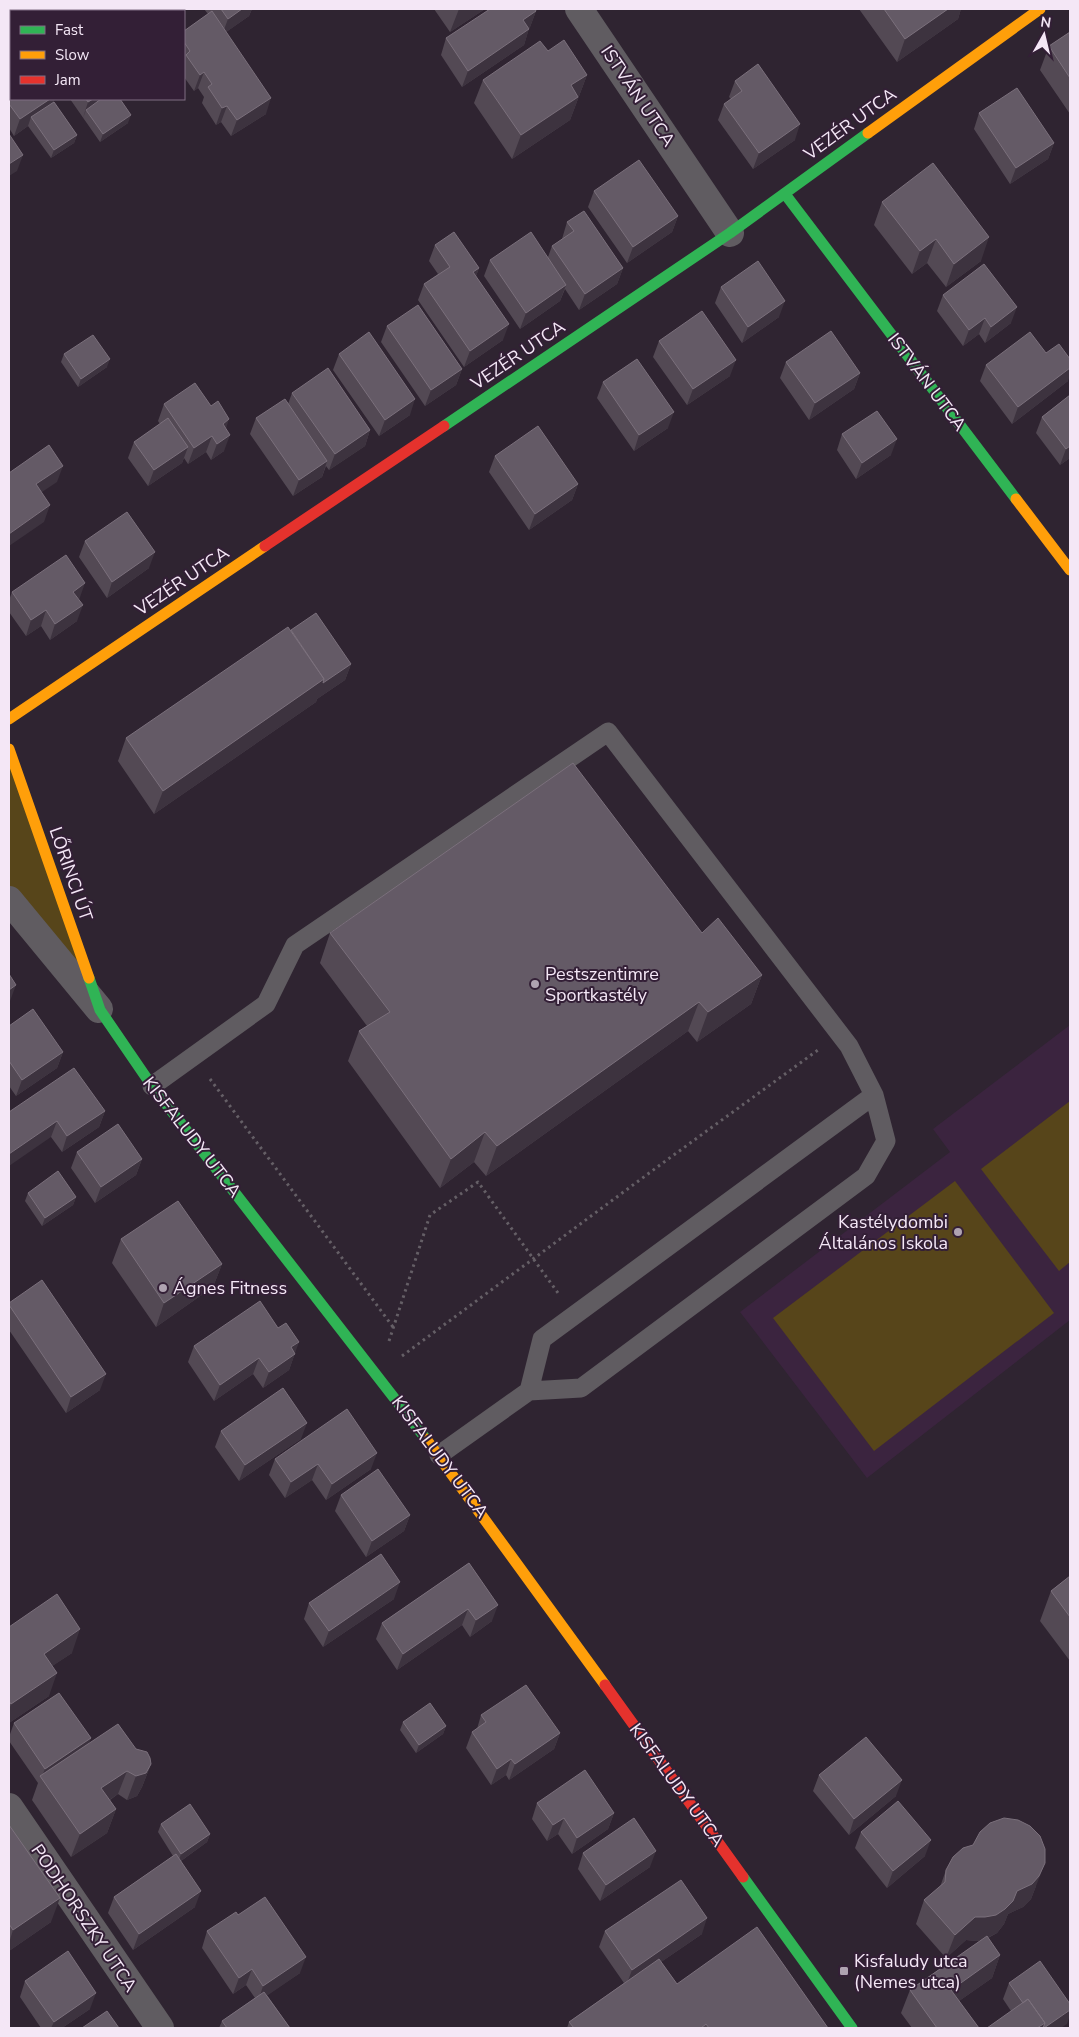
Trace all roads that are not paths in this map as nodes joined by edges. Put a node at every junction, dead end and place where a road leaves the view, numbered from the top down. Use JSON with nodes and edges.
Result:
{"nodes":[{"id":1,"x":579,"y":9,"type":"edge"},
{"id":2,"x":1040,"y":9,"type":"edge"},
{"id":3,"x":785,"y":194,"type":"junction"},
{"id":4,"x":730,"y":233,"type":"junction"},
{"id":5,"x":1070,"y":570,"type":"edge"},
{"id":6,"x":9,"y":719,"type":"edge"},
{"id":7,"x":9,"y":749,"type":"edge"},
{"id":8,"x":9,"y":900,"type":"edge"},
{"id":9,"x":100,"y":1010,"type":"junction"},
{"id":10,"x":152,"y":1086,"type":"junction"},
{"id":11,"x":874,"y":1095,"type":"junction"},
{"id":12,"x":528,"y":1391,"type":"junction"},
{"id":13,"x":439,"y":1455,"type":"junction"},
{"id":14,"x":9,"y":1807,"type":"edge"},
{"id":15,"x":160,"y":2028,"type":"edge"},
{"id":16,"x":852,"y":2028,"type":"edge"}],
"edges":[{"from":1,"to":4,"type":"street","name":"ISTVÁN UTCA"},
{"from":2,"to":3,"type":"street","name":"VEZÉR UTCA"},
{"from":3,"to":4,"type":"street","name":"VEZÉR UTCA"},
{"from":3,"to":5,"type":"street","name":"ISTVÁN UTCA"},
{"from":4,"to":6,"type":"street","name":"VEZÉR UTCA"},
{"from":7,"to":9,"type":"street","name":"LŐRINCI ÚT"},
{"from":8,"to":9,"type":"street","name":"KISFALUDY UTCA"},
{"from":9,"to":10,"type":"street","name":"KISFALUDY UTCA"},
{"from":10,"to":11,"type":"lane"},
{"from":10,"to":13,"type":"street","name":"KISFALUDY UTCA"},
{"from":11,"to":12,"type":"lane"},
{"from":11,"to":12,"type":"lane"},
{"from":12,"to":13,"type":"lane"},
{"from":13,"to":16,"type":"street","name":"KISFALUDY UTCA"},
{"from":14,"to":15,"type":"street","name":"PODHORSZKY UTCA"}]}
